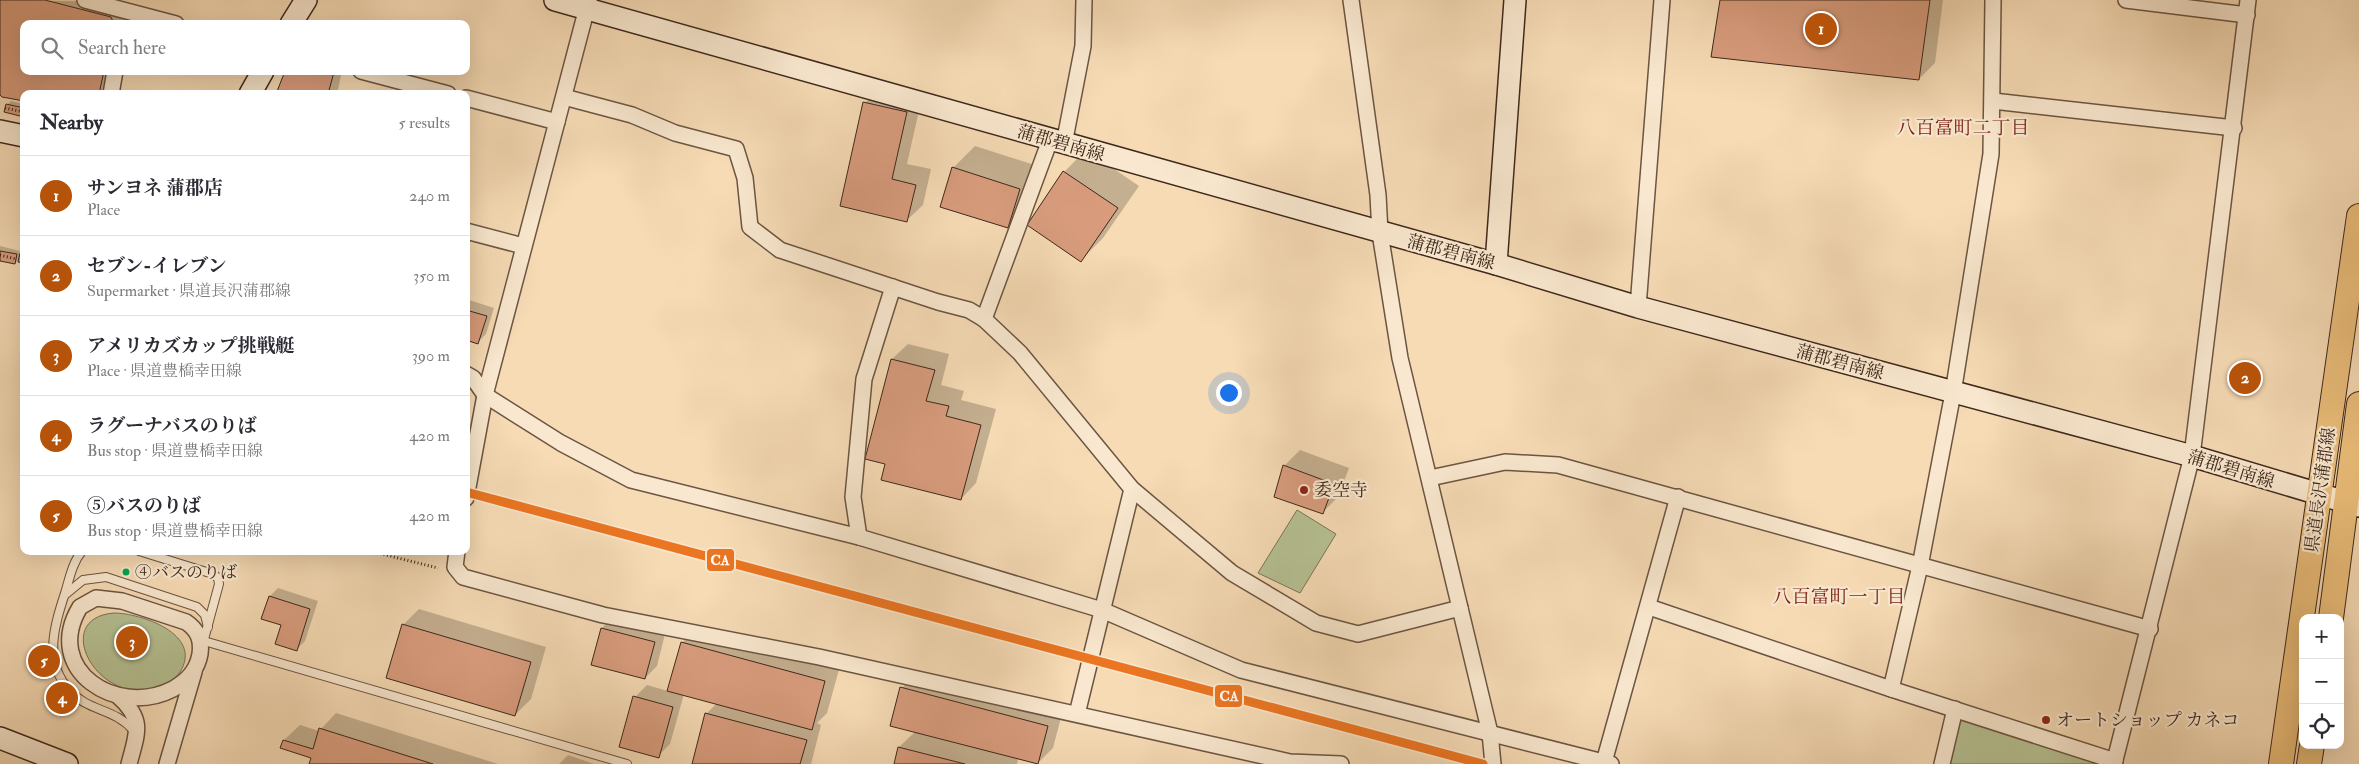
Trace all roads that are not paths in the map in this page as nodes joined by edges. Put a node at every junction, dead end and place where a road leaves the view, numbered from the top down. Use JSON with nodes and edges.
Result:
{"nodes":[{"id":1,"x":85,"y":0,"type":"edge"},
{"id":2,"x":306,"y":0,"type":"edge"},
{"id":3,"x":555,"y":0,"type":"edge"},
{"id":4,"x":1084,"y":0,"type":"edge"},
{"id":5,"x":1351,"y":0,"type":"edge"},
{"id":6,"x":1515,"y":0,"type":"edge"},
{"id":7,"x":1662,"y":0,"type":"edge"},
{"id":8,"x":1993,"y":0,"type":"edge"},
{"id":9,"x":2126,"y":0,"type":"edge"},
{"id":10,"x":588,"y":5,"type":"edge"},
{"id":11,"x":2247,"y":8,"type":"edge"},
{"id":12,"x":127,"y":12,"type":"edge"},
{"id":13,"x":160,"y":20,"type":"edge"},
{"id":14,"x":294,"y":20,"type":"edge"},
{"id":15,"x":114,"y":75,"type":"edge"},
{"id":16,"x":261,"y":75,"type":"edge"},
{"id":17,"x":376,"y":75,"type":"edge"},
{"id":18,"x":112,"y":90,"type":"edge"},
{"id":19,"x":252,"y":90,"type":"edge"},
{"id":20,"x":433,"y":90,"type":"edge"},
{"id":21,"x":564,"y":97,"type":"junction"},
{"id":22,"x":470,"y":99,"type":"edge"},
{"id":23,"x":1993,"y":101,"type":"junction"},
{"id":24,"x":557,"y":122,"type":"junction"},
{"id":25,"x":2234,"y":128,"type":"junction"},
{"id":26,"x":0,"y":131,"type":"edge"},
{"id":27,"x":20,"y":135,"type":"edge"},
{"id":28,"x":1057,"y":142,"type":"junction"},
{"id":29,"x":2359,"y":216,"type":"edge"},
{"id":30,"x":470,"y":232,"type":"edge"},
{"id":31,"x":1380,"y":234,"type":"junction"},
{"id":32,"x":523,"y":246,"type":"junction"},
{"id":33,"x":1496,"y":264,"type":"junction"},
{"id":34,"x":893,"y":287,"type":"junction"},
{"id":35,"x":1638,"y":307,"type":"junction"},
{"id":36,"x":984,"y":319,"type":"junction"},
{"id":37,"x":470,"y":376,"type":"edge"},
{"id":38,"x":1953,"y":393,"type":"junction"},
{"id":39,"x":485,"y":394,"type":"junction"},
{"id":40,"x":2359,"y":404,"type":"edge"},
{"id":41,"x":2192,"y":456,"type":"junction"},
{"id":42,"x":470,"y":476,"type":"edge"},
{"id":43,"x":1430,"y":478,"type":"junction"},
{"id":44,"x":1132,"y":488,"type":"junction"},
{"id":45,"x":2319,"y":495,"type":"junction"},
{"id":46,"x":1678,"y":497,"type":"junction"},
{"id":47,"x":2353,"y":504,"type":"edge"},
{"id":48,"x":859,"y":537,"type":"junction"},
{"id":49,"x":80,"y":555,"type":"edge"},
{"id":50,"x":152,"y":555,"type":"edge"},
{"id":51,"x":456,"y":555,"type":"edge"},
{"id":52,"x":1920,"y":566,"type":"junction"},
{"id":53,"x":63,"y":598,"type":"junction"},
{"id":54,"x":1649,"y":607,"type":"junction"},
{"id":55,"x":1460,"y":608,"type":"junction"},
{"id":56,"x":1102,"y":610,"type":"junction"},
{"id":57,"x":2332,"y":614,"type":"edge"},
{"id":58,"x":208,"y":626,"type":"junction"},
{"id":59,"x":2150,"y":629,"type":"junction"},
{"id":60,"x":204,"y":641,"type":"junction"},
{"id":61,"x":197,"y":663,"type":"junction"},
{"id":62,"x":1890,"y":689,"type":"junction"},
{"id":63,"x":118,"y":696,"type":"junction"},
{"id":64,"x":1955,"y":709,"type":"junction"},
{"id":65,"x":1078,"y":714,"type":"junction"},
{"id":66,"x":1490,"y":733,"type":"junction"},
{"id":67,"x":137,"y":735,"type":"junction"},
{"id":68,"x":0,"y":738,"type":"edge"},
{"id":69,"x":2312,"y":749,"type":"edge"},
{"id":70,"x":2114,"y":762,"type":"edge"},
{"id":71,"x":1608,"y":763,"type":"edge"},
{"id":72,"x":67,"y":764,"type":"edge"},
{"id":73,"x":129,"y":764,"type":"edge"},
{"id":74,"x":167,"y":764,"type":"edge"},
{"id":75,"x":628,"y":764,"type":"edge"},
{"id":76,"x":1341,"y":764,"type":"edge"},
{"id":77,"x":1493,"y":764,"type":"edge"},
{"id":78,"x":1942,"y":764,"type":"edge"},
{"id":79,"x":2281,"y":764,"type":"edge"},
{"id":80,"x":2310,"y":764,"type":"edge"}],
"edges":[{"from":1,"to":12,"type":"street"},
{"from":2,"to":14,"type":"main road"},
{"from":3,"to":10,"type":"main road","name":"蒲郡碧南線"},
{"from":4,"to":28,"type":"street"},
{"from":5,"to":31,"type":"street"},
{"from":6,"to":33,"type":"main road"},
{"from":7,"to":35,"type":"street"},
{"from":8,"to":23,"type":"street"},
{"from":9,"to":11,"type":"street"},
{"from":10,"to":21,"type":"street"},
{"from":10,"to":28,"type":"main road","name":"蒲郡碧南線"},
{"from":11,"to":25,"type":"street"},
{"from":12,"to":13,"type":"street"},
{"from":15,"to":18,"type":"street"},
{"from":16,"to":19,"type":"main road"},
{"from":17,"to":20,"type":"street"},
{"from":21,"to":24,"type":"street"},
{"from":21,"to":34,"type":"street"},
{"from":22,"to":24,"type":"street"},
{"from":23,"to":25,"type":"street"},
{"from":23,"to":38,"type":"street"},
{"from":24,"to":32,"type":"street"},
{"from":25,"to":41,"type":"street"},
{"from":26,"to":27,"type":"main road"},
{"from":28,"to":31,"type":"main road","name":"蒲郡碧南線"},
{"from":28,"to":36,"type":"street"},
{"from":29,"to":45,"type":"main road","name":"県道長沢蒲郡線"},
{"from":30,"to":32,"type":"street"},
{"from":31,"to":33,"type":"main road","name":"蒲郡碧南線"},
{"from":31,"to":43,"type":"street"},
{"from":32,"to":39,"type":"street"},
{"from":33,"to":35,"type":"main road","name":"蒲郡碧南線"},
{"from":34,"to":36,"type":"street"},
{"from":34,"to":48,"type":"street"},
{"from":35,"to":38,"type":"main road","name":"蒲郡碧南線"},
{"from":36,"to":44,"type":"street"},
{"from":37,"to":39,"type":"street"},
{"from":38,"to":41,"type":"main road","name":"蒲郡碧南線"},
{"from":38,"to":52,"type":"street"},
{"from":39,"to":42,"type":"street"},
{"from":39,"to":48,"type":"street"},
{"from":40,"to":47,"type":"main road","name":"県道長沢蒲郡線"},
{"from":41,"to":45,"type":"main road","name":"蒲郡碧南線"},
{"from":41,"to":59,"type":"street"},
{"from":43,"to":46,"type":"street"},
{"from":43,"to":55,"type":"street"},
{"from":44,"to":55,"type":"street"},
{"from":44,"to":56,"type":"street"},
{"from":45,"to":47,"type":"main road","name":"蒲郡碧南線"},
{"from":45,"to":79,"type":"main road","name":"県道長沢蒲郡線"},
{"from":46,"to":52,"type":"street"},
{"from":46,"to":54,"type":"street"},
{"from":47,"to":57,"type":"main road","name":"県道長沢蒲郡線"},
{"from":48,"to":56,"type":"street"},
{"from":49,"to":53,"type":"lane"},
{"from":50,"to":58,"type":"lane"},
{"from":51,"to":65,"type":"street"},
{"from":52,"to":59,"type":"street"},
{"from":52,"to":62,"type":"street"},
{"from":53,"to":58,"type":"lane"},
{"from":53,"to":67,"type":"lane"},
{"from":54,"to":62,"type":"street"},
{"from":54,"to":71,"type":"street"},
{"from":55,"to":66,"type":"street"},
{"from":56,"to":65,"type":"street"},
{"from":56,"to":66,"type":"street"},
{"from":58,"to":60,"type":"lane"},
{"from":59,"to":70,"type":"street"},
{"from":60,"to":61,"type":"lane"},
{"from":60,"to":75,"type":"lane"},
{"from":61,"to":63,"type":"street"},
{"from":61,"to":63,"type":"street"},
{"from":61,"to":74,"type":"street"},
{"from":62,"to":64,"type":"street"},
{"from":63,"to":67,"type":"street"},
{"from":64,"to":70,"type":"street"},
{"from":64,"to":78,"type":"street"},
{"from":65,"to":76,"type":"street"},
{"from":66,"to":71,"type":"street"},
{"from":66,"to":77,"type":"street"},
{"from":67,"to":73,"type":"street"},
{"from":68,"to":72,"type":"main road"},
{"from":69,"to":80,"type":"main road"}]}
